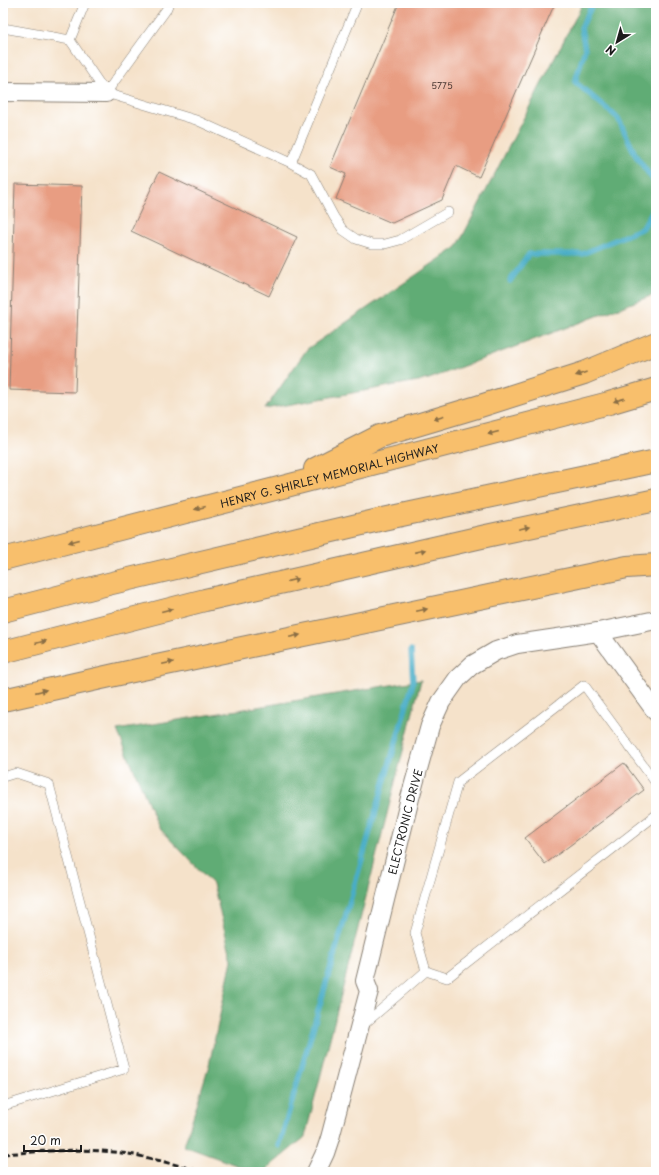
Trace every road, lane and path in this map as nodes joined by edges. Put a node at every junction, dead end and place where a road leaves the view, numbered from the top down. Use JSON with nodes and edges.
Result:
{"nodes":[{"id":1,"x":85,"y":3,"type":"edge"},
{"id":2,"x":169,"y":3,"type":"edge"},
{"id":3,"x":356,"y":3,"type":"edge"},
{"id":4,"x":3,"y":28,"type":"edge"},
{"id":5,"x":70,"y":40,"type":"junction"},
{"id":6,"x":3,"y":92,"type":"edge"},
{"id":7,"x":106,"y":93,"type":"junction"},
{"id":8,"x":291,"y":163,"type":"junction"},
{"id":9,"x":448,"y":212,"type":"dead end"},
{"id":10,"x":656,"y":343,"type":"edge"},
{"id":11,"x":656,"y":389,"type":"edge"},
{"id":12,"x":656,"y":461,"type":"edge"},
{"id":13,"x":279,"y":488,"type":"junction"},
{"id":14,"x":656,"y":500,"type":"edge"},
{"id":15,"x":656,"y":554,"type":"edge"},
{"id":16,"x":3,"y":559,"type":"edge"},
{"id":17,"x":656,"y":565,"type":"edge"},
{"id":18,"x":627,"y":567,"type":"junction"},
{"id":19,"x":3,"y":611,"type":"edge"},
{"id":20,"x":656,"y":620,"type":"edge"},
{"id":21,"x":598,"y":632,"type":"junction"},
{"id":22,"x":3,"y":652,"type":"edge"},
{"id":23,"x":3,"y":700,"type":"edge"},
{"id":24,"x":654,"y":706,"type":"edge"},
{"id":25,"x":3,"y":777,"type":"edge"},
{"id":26,"x":656,"y":783,"type":"edge"},
{"id":27,"x":656,"y":814,"type":"edge"},
{"id":28,"x":426,"y":971,"type":"junction"},
{"id":29,"x":360,"y":1028,"type":"junction"},
{"id":30,"x":3,"y":1106,"type":"edge"},
{"id":31,"x":316,"y":1172,"type":"edge"}],
"edges":[{"from":1,"to":5,"type":"lane"},
{"from":2,"to":7,"type":"lane"},
{"from":3,"to":8,"type":"lane"},
{"from":4,"to":5,"type":"lane"},
{"from":5,"to":7,"type":"lane"},
{"from":6,"to":7,"type":"street"},
{"from":7,"to":8,"type":"lane"},
{"from":8,"to":9,"type":"lane"},
{"from":10,"to":13,"type":"highway","one_way":true},
{"from":11,"to":13,"type":"highway","name":"HENRY G. SHIRLEY MEMORIAL HIGHWAY","one_way":true},
{"from":12,"to":19,"type":"highway"},
{"from":13,"to":16,"type":"highway","name":"HENRY G. SHIRLEY MEMORIAL HIGHWAY","one_way":true},
{"from":22,"to":14,"type":"highway","one_way":true},
{"from":15,"to":18,"type":"highway"},
{"from":17,"to":18,"type":"highway"},
{"from":23,"to":18,"type":"highway","one_way":true},
{"from":20,"to":21,"type":"street","name":"ELECTRONIC DRIVE"},
{"from":21,"to":24,"type":"street"},
{"from":21,"to":29,"type":"street","name":"ELECTRONIC DRIVE"},
{"from":25,"to":30,"type":"lane"},
{"from":26,"to":28,"type":"lane"},
{"from":27,"to":28,"type":"lane"},
{"from":28,"to":29,"type":"lane"},
{"from":29,"to":31,"type":"street","name":"ELECTRONIC DRIVE"}]}
